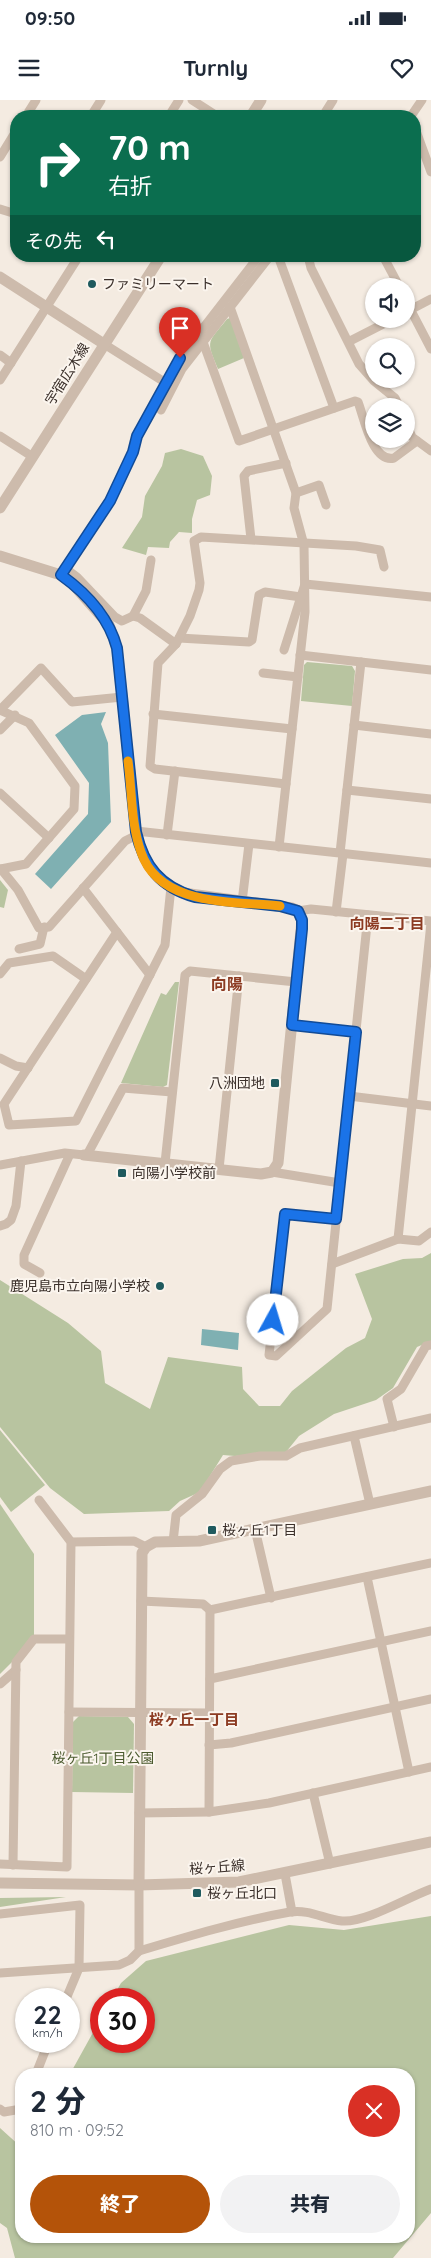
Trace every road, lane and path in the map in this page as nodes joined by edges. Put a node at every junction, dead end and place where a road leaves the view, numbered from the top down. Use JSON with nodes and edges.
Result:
{"nodes":[{"id":1,"x":192,"y":100,"type":"edge"},
{"id":2,"x":208,"y":110,"type":"edge"},
{"id":3,"x":10,"y":141,"type":"edge"},
{"id":4,"x":421,"y":144,"type":"edge"},
{"id":5,"x":0,"y":157,"type":"edge"},
{"id":6,"x":431,"y":172,"type":"edge"},
{"id":7,"x":75,"y":262,"type":"edge"},
{"id":8,"x":157,"y":262,"type":"edge"},
{"id":9,"x":254,"y":262,"type":"edge"},
{"id":10,"x":265,"y":262,"type":"edge"},
{"id":11,"x":280,"y":262,"type":"edge"},
{"id":12,"x":310,"y":262,"type":"edge"},
{"id":13,"x":386,"y":262,"type":"edge"},
{"id":14,"x":0,"y":277,"type":"edge"},
{"id":15,"x":395,"y":278,"type":"edge"},
{"id":16,"x":431,"y":299,"type":"edge"},
{"id":17,"x":47,"y":307,"type":"junction"},
{"id":18,"x":230,"y":307,"type":"junction"},
{"id":19,"x":415,"y":307,"type":"edge"},
{"id":20,"x":415,"y":321,"type":"edge"},
{"id":21,"x":375,"y":328,"type":"edge"},
{"id":22,"x":350,"y":341,"type":"junction"},
{"id":23,"x":203,"y":342,"type":"junction"},
{"id":24,"x":104,"y":344,"type":"junction"},
{"id":25,"x":431,"y":349,"type":"edge"},
{"id":26,"x":0,"y":356,"type":"edge"},
{"id":27,"x":11,"y":363,"type":"junction"},
{"id":28,"x":0,"y":380,"type":"edge"},
{"id":29,"x":166,"y":383,"type":"junction"},
{"id":30,"x":395,"y":398,"type":"edge"},
{"id":31,"x":334,"y":408,"type":"junction"},
{"id":32,"x":161,"y":410,"type":"dead end"},
{"id":33,"x":275,"y":429,"type":"junction"},
{"id":34,"x":0,"y":436,"type":"edge"},
{"id":35,"x":417,"y":441,"type":"joint"},
{"id":36,"x":431,"y":451,"type":"edge"},
{"id":37,"x":33,"y":456,"type":"junction"},
{"id":38,"x":286,"y":463,"type":"junction"},
{"id":39,"x":296,"y":493,"type":"junction"},
{"id":40,"x":326,"y":505,"type":"dead end"},
{"id":41,"x":0,"y":508,"type":"edge"},
{"id":42,"x":251,"y":539,"type":"junction"},
{"id":43,"x":304,"y":545,"type":"junction"},
{"id":44,"x":0,"y":556,"type":"edge"},
{"id":45,"x":151,"y":560,"type":"dead end"},
{"id":46,"x":384,"y":566,"type":"dead end"},
{"id":47,"x":63,"y":572,"type":"junction"},
{"id":48,"x":306,"y":584,"type":"junction"},
{"id":49,"x":301,"y":597,"type":"junction"},
{"id":50,"x":431,"y":597,"type":"edge"},
{"id":51,"x":133,"y":616,"type":"junction"},
{"id":52,"x":178,"y":641,"type":"junction"},
{"id":53,"x":284,"y":650,"type":"dead end"},
{"id":54,"x":300,"y":655,"type":"junction"},
{"id":55,"x":361,"y":662,"type":"junction"},
{"id":56,"x":431,"y":670,"type":"edge"},
{"id":57,"x":262,"y":673,"type":"dead end"},
{"id":58,"x":298,"y":677,"type":"junction"},
{"id":59,"x":122,"y":698,"type":"junction"},
{"id":60,"x":0,"y":710,"type":"edge"},
{"id":61,"x":153,"y":714,"type":"junction"},
{"id":62,"x":14,"y":715,"type":"junction"},
{"id":63,"x":354,"y":726,"type":"junction"},
{"id":64,"x":292,"y":729,"type":"junction"},
{"id":65,"x":0,"y":730,"type":"edge"},
{"id":66,"x":431,"y":734,"type":"edge"},
{"id":67,"x":175,"y":771,"type":"junction"},
{"id":68,"x":286,"y":784,"type":"junction"},
{"id":69,"x":347,"y":790,"type":"junction"},
{"id":70,"x":0,"y":793,"type":"edge"},
{"id":71,"x":431,"y":799,"type":"edge"},
{"id":72,"x":136,"y":833,"type":"junction"},
{"id":73,"x":167,"y":835,"type":"junction"},
{"id":74,"x":49,"y":838,"type":"junction"},
{"id":75,"x":249,"y":844,"type":"junction"},
{"id":76,"x":279,"y":847,"type":"junction"},
{"id":77,"x":341,"y":854,"type":"junction"},
{"id":78,"x":431,"y":864,"type":"edge"},
{"id":79,"x":0,"y":869,"type":"edge"},
{"id":80,"x":83,"y":888,"type":"junction"},
{"id":81,"x":171,"y":888,"type":"junction"},
{"id":82,"x":242,"y":902,"type":"junction"},
{"id":83,"x":298,"y":911,"type":"junction"},
{"id":84,"x":336,"y":912,"type":"junction"},
{"id":85,"x":368,"y":915,"type":"junction"},
{"id":86,"x":431,"y":922,"type":"edge"},
{"id":87,"x":44,"y":927,"type":"junction"},
{"id":88,"x":117,"y":932,"type":"junction"},
{"id":89,"x":19,"y":949,"type":"dead end"},
{"id":90,"x":0,"y":974,"type":"edge"},
{"id":91,"x":150,"y":975,"type":"junction"},
{"id":92,"x":239,"y":976,"type":"junction"},
{"id":93,"x":86,"y":978,"type":"junction"},
{"id":94,"x":296,"y":982,"type":"junction"},
{"id":95,"x":292,"y":1025,"type":"junction"},
{"id":96,"x":356,"y":1032,"type":"junction"},
{"id":97,"x":0,"y":1058,"type":"edge"},
{"id":98,"x":28,"y":1068,"type":"junction"},
{"id":99,"x":172,"y":1092,"type":"junction"},
{"id":100,"x":349,"y":1096,"type":"junction"},
{"id":101,"x":412,"y":1104,"type":"junction"},
{"id":102,"x":431,"y":1106,"type":"edge"},
{"id":103,"x":2,"y":1108,"type":"edge"},
{"id":104,"x":70,"y":1154,"type":"junction"},
{"id":105,"x":86,"y":1155,"type":"junction"},
{"id":106,"x":21,"y":1161,"type":"junction"},
{"id":107,"x":165,"y":1163,"type":"junction"},
{"id":108,"x":0,"y":1165,"type":"edge"},
{"id":109,"x":219,"y":1169,"type":"junction"},
{"id":110,"x":272,"y":1172,"type":"junction"},
{"id":111,"x":340,"y":1183,"type":"junction"},
{"id":112,"x":336,"y":1219,"type":"junction"},
{"id":113,"x":0,"y":1226,"type":"edge"},
{"id":114,"x":431,"y":1232,"type":"edge"},
{"id":115,"x":398,"y":1238,"type":"junction"},
{"id":116,"x":332,"y":1264,"type":"junction"},
{"id":117,"x":40,"y":1273,"type":"dead end"},
{"id":118,"x":431,"y":1345,"type":"edge"},
{"id":119,"x":431,"y":1418,"type":"edge"},
{"id":120,"x":394,"y":1427,"type":"junction"},
{"id":121,"x":354,"y":1436,"type":"junction"},
{"id":122,"x":431,"y":1491,"type":"edge"},
{"id":123,"x":39,"y":1500,"type":"dead end"},
{"id":124,"x":370,"y":1504,"type":"junction"},
{"id":125,"x":255,"y":1529,"type":"junction"},
{"id":126,"x":71,"y":1542,"type":"junction"},
{"id":127,"x":173,"y":1542,"type":"junction"},
{"id":128,"x":146,"y":1546,"type":"junction"},
{"id":129,"x":431,"y":1563,"type":"edge"},
{"id":130,"x":367,"y":1577,"type":"junction"},
{"id":131,"x":271,"y":1598,"type":"junction"},
{"id":132,"x":141,"y":1601,"type":"junction"},
{"id":133,"x":210,"y":1610,"type":"junction"},
{"id":134,"x":431,"y":1631,"type":"edge"},
{"id":135,"x":70,"y":1639,"type":"junction"},
{"id":136,"x":381,"y":1642,"type":"junction"},
{"id":137,"x":16,"y":1670,"type":"junction"},
{"id":138,"x":210,"y":1680,"type":"junction"},
{"id":139,"x":0,"y":1684,"type":"edge"},
{"id":140,"x":431,"y":1699,"type":"edge"},
{"id":141,"x":395,"y":1707,"type":"junction"},
{"id":142,"x":69,"y":1712,"type":"junction"},
{"id":143,"x":141,"y":1713,"type":"junction"},
{"id":144,"x":210,"y":1713,"type":"junction"},
{"id":145,"x":209,"y":1745,"type":"junction"},
{"id":146,"x":431,"y":1768,"type":"edge"},
{"id":147,"x":409,"y":1772,"type":"junction"},
{"id":148,"x":314,"y":1794,"type":"junction"},
{"id":149,"x":209,"y":1812,"type":"junction"},
{"id":150,"x":139,"y":1813,"type":"junction"},
{"id":151,"x":431,"y":1842,"type":"edge"},
{"id":152,"x":0,"y":1864,"type":"edge"},
{"id":153,"x":330,"y":1864,"type":"junction"},
{"id":154,"x":13,"y":1865,"type":"junction"},
{"id":155,"x":285,"y":1874,"type":"junction"},
{"id":156,"x":0,"y":1883,"type":"edge"},
{"id":157,"x":138,"y":1885,"type":"junction"},
{"id":158,"x":431,"y":1889,"type":"edge"},
{"id":159,"x":292,"y":1912,"type":"junction"},
{"id":160,"x":0,"y":1914,"type":"edge"},
{"id":161,"x":140,"y":1951,"type":"junction"},
{"id":162,"x":79,"y":1968,"type":"junction"},
{"id":163,"x":1,"y":1975,"type":"edge"},
{"id":164,"x":71,"y":1988,"type":"edge"},
{"id":165,"x":44,"y":2053,"type":"edge"},
{"id":166,"x":38,"y":2068,"type":"edge"},
{"id":167,"x":0,"y":2109,"type":"edge"},
{"id":168,"x":15,"y":2110,"type":"edge"}],
"edges":[{"from":1,"to":2,"type":"street"},
{"from":3,"to":5,"type":"street"},
{"from":4,"to":6,"type":"street"},
{"from":7,"to":17,"type":"street"},
{"from":8,"to":24,"type":"street","name":"宇宿広木線"},
{"from":9,"to":29,"type":"street"},
{"from":10,"to":18,"type":"street"},
{"from":11,"to":31,"type":"street"},
{"from":12,"to":22,"type":"street"},
{"from":13,"to":15,"type":"street"},
{"from":14,"to":17,"type":"street"},
{"from":16,"to":19,"type":"street"},
{"from":17,"to":24,"type":"street"},
{"from":17,"to":27,"type":"street"},
{"from":18,"to":23,"type":"street"},
{"from":18,"to":33,"type":"street"},
{"from":20,"to":25,"type":"street"},
{"from":21,"to":22,"type":"street"},
{"from":22,"to":30,"type":"street"},
{"from":23,"to":32,"type":"street"},
{"from":23,"to":33,"type":"street"},
{"from":24,"to":29,"type":"street"},
{"from":24,"to":37,"type":"street","name":"宇宿広木線"},
{"from":26,"to":27,"type":"street"},
{"from":27,"to":28,"type":"street"},
{"from":29,"to":47,"type":"street"},
{"from":31,"to":33,"type":"street"},
{"from":31,"to":35,"type":"street"},
{"from":33,"to":38,"type":"street"},
{"from":34,"to":37,"type":"street"},
{"from":35,"to":36,"type":"street"},
{"from":37,"to":41,"type":"street","name":"宇宿広木線"},
{"from":38,"to":39,"type":"street"},
{"from":38,"to":42,"type":"street"},
{"from":39,"to":40,"type":"street"},
{"from":39,"to":43,"type":"street"},
{"from":42,"to":43,"type":"street"},
{"from":42,"to":52,"type":"street"},
{"from":43,"to":46,"type":"street"},
{"from":43,"to":48,"type":"street"},
{"from":44,"to":47,"type":"street"},
{"from":45,"to":51,"type":"street"},
{"from":47,"to":51,"type":"street"},
{"from":47,"to":59,"type":"street"},
{"from":48,"to":49,"type":"street"},
{"from":48,"to":50,"type":"street"},
{"from":48,"to":54,"type":"street"},
{"from":49,"to":52,"type":"street"},
{"from":49,"to":53,"type":"street"},
{"from":51,"to":52,"type":"street"},
{"from":52,"to":61,"type":"street"},
{"from":54,"to":55,"type":"street"},
{"from":54,"to":58,"type":"street"},
{"from":55,"to":56,"type":"street"},
{"from":55,"to":63,"type":"street"},
{"from":57,"to":58,"type":"street"},
{"from":58,"to":64,"type":"street"},
{"from":59,"to":60,"type":"street"},
{"from":59,"to":72,"type":"street"},
{"from":60,"to":62,"type":"street"},
{"from":61,"to":64,"type":"street"},
{"from":61,"to":67,"type":"street"},
{"from":62,"to":65,"type":"street"},
{"from":62,"to":74,"type":"street"},
{"from":63,"to":66,"type":"street"},
{"from":63,"to":69,"type":"street"},
{"from":64,"to":68,"type":"street"},
{"from":67,"to":68,"type":"street"},
{"from":67,"to":73,"type":"street"},
{"from":68,"to":76,"type":"street"},
{"from":69,"to":71,"type":"street"},
{"from":69,"to":77,"type":"street"},
{"from":70,"to":74,"type":"street"},
{"from":72,"to":73,"type":"street"},
{"from":72,"to":80,"type":"street"},
{"from":72,"to":81,"type":"street"},
{"from":73,"to":75,"type":"street"},
{"from":74,"to":79,"type":"street"},
{"from":75,"to":76,"type":"street"},
{"from":75,"to":82,"type":"street"},
{"from":76,"to":77,"type":"street"},
{"from":77,"to":78,"type":"street"},
{"from":77,"to":84,"type":"street"},
{"from":79,"to":87,"type":"street"},
{"from":80,"to":87,"type":"street"},
{"from":80,"to":88,"type":"street"},
{"from":81,"to":82,"type":"street"},
{"from":81,"to":91,"type":"street"},
{"from":82,"to":83,"type":"street"},
{"from":83,"to":84,"type":"street"},
{"from":83,"to":94,"type":"street"},
{"from":84,"to":85,"type":"street"},
{"from":85,"to":86,"type":"street"},
{"from":85,"to":96,"type":"street"},
{"from":86,"to":101,"type":"street"},
{"from":87,"to":89,"type":"street"},
{"from":88,"to":91,"type":"street"},
{"from":88,"to":93,"type":"street"},
{"from":90,"to":93,"type":"street"},
{"from":91,"to":103,"type":"street"},
{"from":92,"to":94,"type":"street"},
{"from":92,"to":99,"type":"street"},
{"from":92,"to":109,"type":"street"},
{"from":93,"to":98,"type":"street"},
{"from":94,"to":95,"type":"street"},
{"from":95,"to":96,"type":"street"},
{"from":95,"to":110,"type":"street"},
{"from":96,"to":100,"type":"street"},
{"from":97,"to":98,"type":"street"},
{"from":98,"to":103,"type":"street"},
{"from":99,"to":105,"type":"street"},
{"from":99,"to":107,"type":"street"},
{"from":100,"to":101,"type":"street"},
{"from":100,"to":111,"type":"street"},
{"from":101,"to":102,"type":"street"},
{"from":101,"to":115,"type":"street"},
{"from":104,"to":105,"type":"street"},
{"from":104,"to":106,"type":"street"},
{"from":104,"to":117,"type":"street"},
{"from":105,"to":107,"type":"street"},
{"from":106,"to":108,"type":"street"},
{"from":106,"to":113,"type":"street"},
{"from":107,"to":109,"type":"street"},
{"from":109,"to":110,"type":"street"},
{"from":110,"to":111,"type":"street"},
{"from":111,"to":112,"type":"street"},
{"from":112,"to":116,"type":"street"},
{"from":112,"to":116,"type":"street"},
{"from":114,"to":115,"type":"street"},
{"from":115,"to":116,"type":"street"},
{"from":118,"to":120,"type":"street"},
{"from":119,"to":120,"type":"street"},
{"from":120,"to":121,"type":"street"},
{"from":121,"to":124,"type":"street"},
{"from":121,"to":127,"type":"street"},
{"from":122,"to":124,"type":"street"},
{"from":123,"to":126,"type":"street"},
{"from":124,"to":125,"type":"street"},
{"from":125,"to":127,"type":"street"},
{"from":125,"to":131,"type":"street"},
{"from":126,"to":128,"type":"street"},
{"from":126,"to":135,"type":"street"},
{"from":127,"to":128,"type":"street"},
{"from":128,"to":132,"type":"street"},
{"from":129,"to":130,"type":"street"},
{"from":130,"to":131,"type":"street"},
{"from":130,"to":136,"type":"street"},
{"from":131,"to":133,"type":"street"},
{"from":132,"to":133,"type":"street"},
{"from":132,"to":143,"type":"street"},
{"from":133,"to":138,"type":"street"},
{"from":134,"to":136,"type":"street"},
{"from":135,"to":137,"type":"street"},
{"from":135,"to":142,"type":"street"},
{"from":136,"to":138,"type":"street"},
{"from":136,"to":141,"type":"street"},
{"from":137,"to":139,"type":"street"},
{"from":137,"to":154,"type":"street"},
{"from":138,"to":144,"type":"street"},
{"from":140,"to":141,"type":"street"},
{"from":141,"to":145,"type":"street"},
{"from":141,"to":147,"type":"street"},
{"from":142,"to":143,"type":"street"},
{"from":142,"to":154,"type":"street"},
{"from":143,"to":144,"type":"street"},
{"from":143,"to":150,"type":"street"},
{"from":144,"to":145,"type":"street"},
{"from":145,"to":149,"type":"street"},
{"from":146,"to":147,"type":"street"},
{"from":147,"to":148,"type":"street"},
{"from":148,"to":149,"type":"street"},
{"from":148,"to":153,"type":"street"},
{"from":149,"to":150,"type":"street"},
{"from":150,"to":157,"type":"street"},
{"from":151,"to":153,"type":"street","name":"桜ヶ丘線"},
{"from":152,"to":154,"type":"street"},
{"from":153,"to":155,"type":"street","name":"桜ヶ丘線"},
{"from":155,"to":157,"type":"street","name":"桜ヶ丘線"},
{"from":155,"to":159,"type":"street"},
{"from":156,"to":157,"type":"street","name":"桜ヶ丘線"},
{"from":157,"to":161,"type":"street"},
{"from":158,"to":159,"type":"street"},
{"from":159,"to":161,"type":"street"},
{"from":160,"to":162,"type":"street"},
{"from":161,"to":162,"type":"street"},
{"from":162,"to":163,"type":"street"},
{"from":162,"to":164,"type":"street"},
{"from":165,"to":166,"type":"street"},
{"from":167,"to":168,"type":"street"}]}
